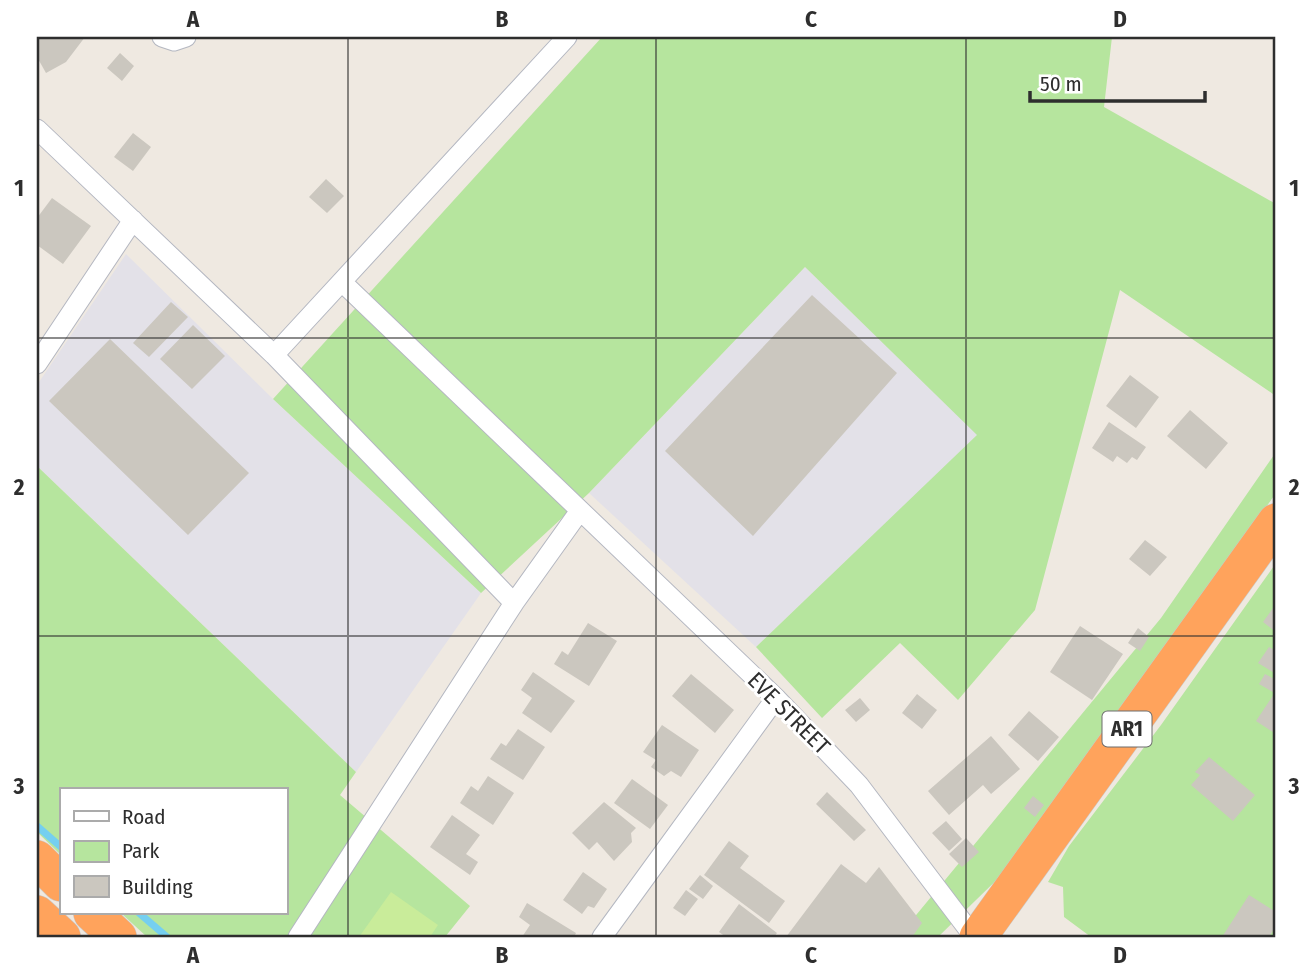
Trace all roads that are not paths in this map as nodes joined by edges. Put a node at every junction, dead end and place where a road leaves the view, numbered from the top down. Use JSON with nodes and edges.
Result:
{"nodes":[{"id":1,"x":162,"y":37,"type":"edge"},
{"id":2,"x":186,"y":37,"type":"edge"},
{"id":3,"x":567,"y":37,"type":"edge"},
{"id":4,"x":37,"y":129,"type":"edge"},
{"id":5,"x":133,"y":220,"type":"junction"},
{"id":6,"x":343,"y":283,"type":"junction"},
{"id":7,"x":274,"y":355,"type":"junction"},
{"id":8,"x":37,"y":364,"type":"edge"},
{"id":9,"x":579,"y":512,"type":"junction"},
{"id":10,"x":1276,"y":522,"type":"edge"},
{"id":11,"x":514,"y":603,"type":"junction"},
{"id":12,"x":776,"y":698,"type":"junction"},
{"id":13,"x":37,"y":859,"type":"edge"},
{"id":14,"x":60,"y":882,"type":"edge"},
{"id":15,"x":37,"y":914,"type":"edge"},
{"id":16,"x":93,"y":914,"type":"edge"},
{"id":17,"x":62,"y":937,"type":"edge"},
{"id":18,"x":118,"y":937,"type":"edge"},
{"id":19,"x":298,"y":937,"type":"edge"},
{"id":20,"x":602,"y":937,"type":"edge"},
{"id":21,"x":976,"y":937,"type":"edge"}],
"edges":[{"from":1,"to":2,"type":"street"},
{"from":3,"to":6,"type":"street"},
{"from":4,"to":5,"type":"street"},
{"from":5,"to":7,"type":"street"},
{"from":5,"to":8,"type":"street"},
{"from":6,"to":7,"type":"street"},
{"from":6,"to":9,"type":"street","name":"EVE STREET"},
{"from":7,"to":11,"type":"street"},
{"from":9,"to":11,"type":"street"},
{"from":9,"to":12,"type":"street","name":"EVE STREET"},
{"from":10,"to":21,"type":"highway","number":"AR1"},
{"from":11,"to":19,"type":"street"},
{"from":12,"to":20,"type":"street"},
{"from":12,"to":21,"type":"street","name":"EVE STREET"},
{"from":13,"to":14,"type":"highway"},
{"from":15,"to":17,"type":"highway"},
{"from":16,"to":18,"type":"highway"}]}
